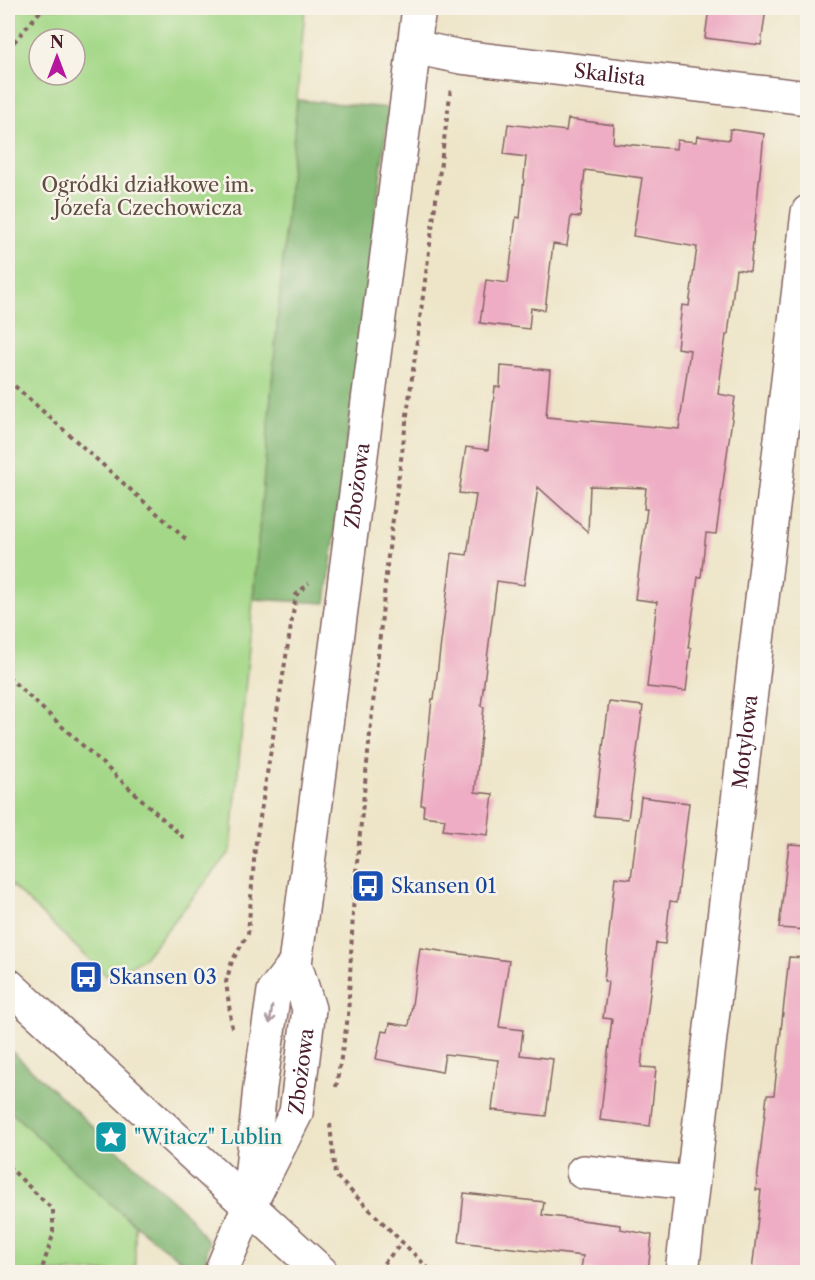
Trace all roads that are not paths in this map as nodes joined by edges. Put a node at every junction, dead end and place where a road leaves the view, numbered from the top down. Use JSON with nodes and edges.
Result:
{"nodes":[{"id":1,"x":419,"y":8,"type":"edge"},
{"id":2,"x":414,"y":47,"type":"junction"},
{"id":3,"x":807,"y":98,"type":"edge"},
{"id":4,"x":807,"y":212,"type":"edge"},
{"id":5,"x":295,"y":964,"type":"junction"},
{"id":6,"x":8,"y":985,"type":"edge"},
{"id":7,"x":583,"y":1172,"type":"dead end"},
{"id":8,"x":692,"y":1183,"type":"junction"},
{"id":9,"x":249,"y":1206,"type":"junction"},
{"id":10,"x":220,"y":1272,"type":"edge"},
{"id":11,"x":321,"y":1272,"type":"edge"},
{"id":12,"x":682,"y":1272,"type":"edge"}],
"edges":[{"from":1,"to":2,"type":"street","name":"Zbożowa"},
{"from":2,"to":3,"type":"street","name":"Skalista"},
{"from":2,"to":5,"type":"street","name":"Zbożowa"},
{"from":4,"to":8,"type":"street","name":"Motylowa"},
{"from":5,"to":9,"type":"street","name":"Zbożowa","one_way":true},
{"from":5,"to":9,"type":"street","name":"Zbożowa"},
{"from":6,"to":9,"type":"street"},
{"from":7,"to":8,"type":"street"},
{"from":8,"to":12,"type":"street","name":"Motylowa"},
{"from":9,"to":10,"type":"street"},
{"from":9,"to":11,"type":"street"}]}
